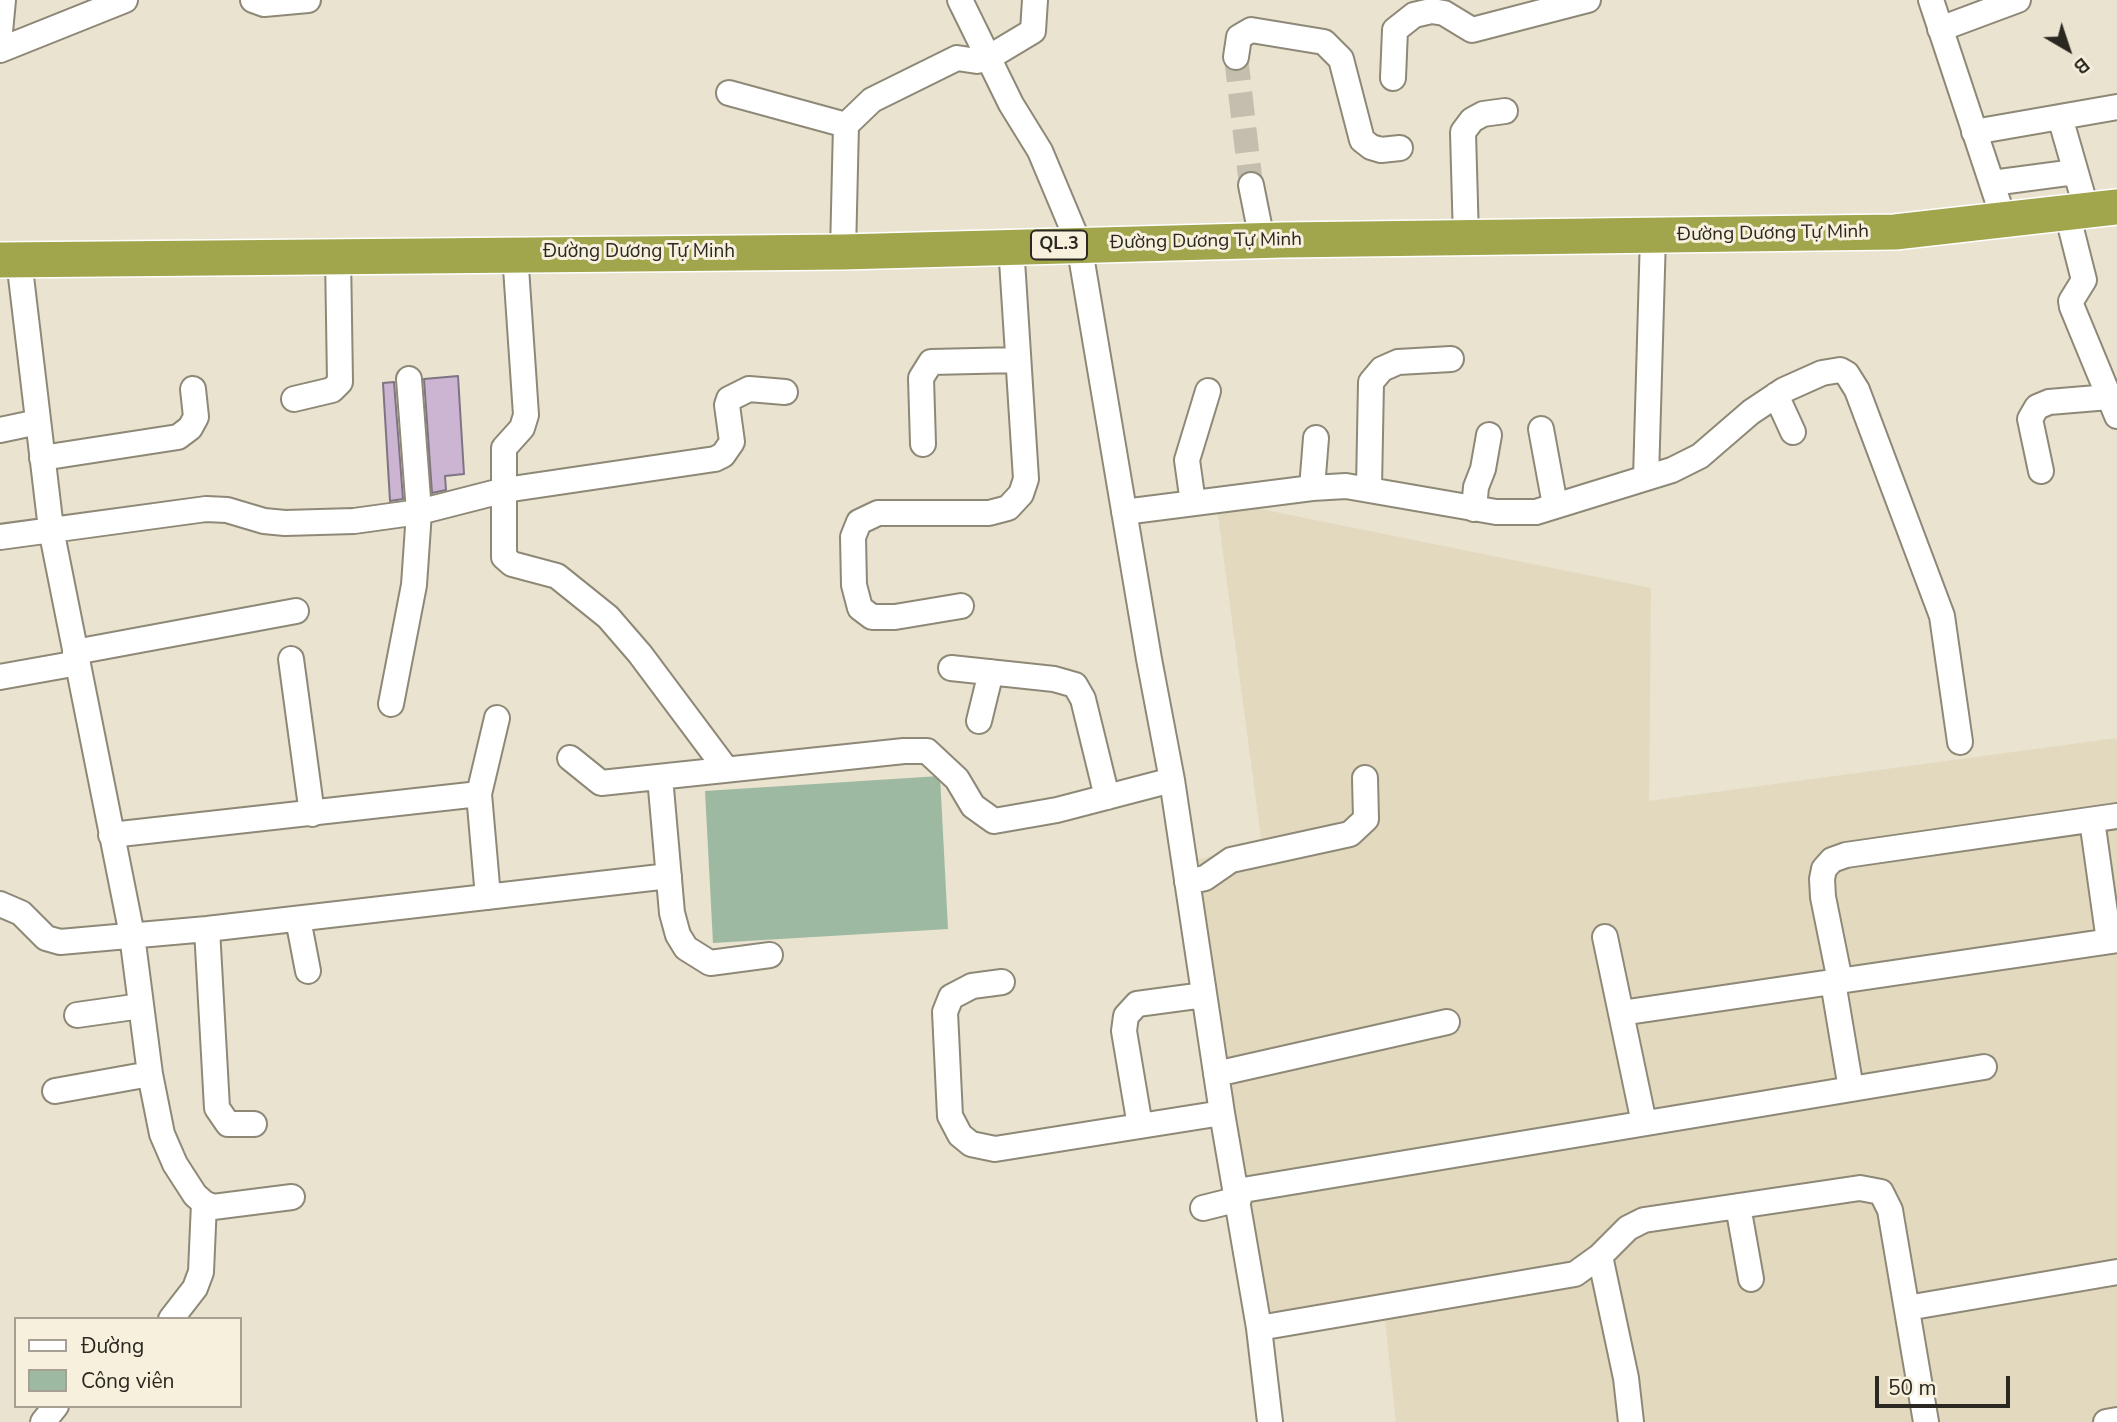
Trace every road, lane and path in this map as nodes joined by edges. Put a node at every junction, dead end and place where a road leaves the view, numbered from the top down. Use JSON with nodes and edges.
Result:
{"nodes":[{"id":1,"x":3,"y":0,"type":"edge"},
{"id":2,"x":125,"y":0,"type":"edge"},
{"id":3,"x":253,"y":0,"type":"edge"},
{"id":4,"x":308,"y":0,"type":"edge"},
{"id":5,"x":960,"y":0,"type":"edge"},
{"id":6,"x":1035,"y":0,"type":"edge"},
{"id":7,"x":1588,"y":0,"type":"edge"},
{"id":8,"x":1931,"y":0,"type":"edge"},
{"id":9,"x":2018,"y":0,"type":"edge"},
{"id":10,"x":1940,"y":29,"type":"junction"},
{"id":11,"x":0,"y":32,"type":"edge"},
{"id":12,"x":0,"y":50,"type":"edge"},
{"id":13,"x":1236,"y":57,"type":"tunnel mouth"},
{"id":14,"x":988,"y":58,"type":"junction"},
{"id":15,"x":1393,"y":78,"type":"dead end"},
{"id":16,"x":729,"y":93,"type":"dead end"},
{"id":17,"x":2117,"y":107,"type":"edge"},
{"id":18,"x":1505,"y":111,"type":"dead end"},
{"id":19,"x":2060,"y":117,"type":"junction"},
{"id":20,"x":846,"y":125,"type":"junction"},
{"id":21,"x":1974,"y":132,"type":"junction"},
{"id":22,"x":1400,"y":148,"type":"dead end"},
{"id":23,"x":2076,"y":172,"type":"junction"},
{"id":24,"x":1992,"y":183,"type":"junction"},
{"id":25,"x":1251,"y":185,"type":"tunnel mouth"},
{"id":26,"x":2090,"y":210,"type":"edge"},
{"id":27,"x":2004,"y":220,"type":"junction"},
{"id":28,"x":1654,"y":236,"type":"junction"},
{"id":29,"x":1466,"y":239,"type":"junction"},
{"id":30,"x":1262,"y":240,"type":"junction"},
{"id":31,"x":1079,"y":244,"type":"junction"},
{"id":32,"x":1011,"y":245,"type":"junction"},
{"id":33,"x":843,"y":251,"type":"junction"},
{"id":34,"x":515,"y":253,"type":"junction"},
{"id":35,"x":338,"y":255,"type":"junction"},
{"id":36,"x":9,"y":260,"type":"edge"},
{"id":37,"x":1451,"y":359,"type":"dead end"},
{"id":38,"x":1018,"y":360,"type":"junction"},
{"id":39,"x":409,"y":379,"type":"dead end"},
{"id":40,"x":193,"y":389,"type":"dead end"},
{"id":41,"x":1208,"y":391,"type":"dead end"},
{"id":42,"x":785,"y":392,"type":"dead end"},
{"id":43,"x":1776,"y":395,"type":"junction"},
{"id":44,"x":294,"y":399,"type":"dead end"},
{"id":45,"x":2113,"y":407,"type":"edge"},
{"id":46,"x":38,"y":422,"type":"junction"},
{"id":47,"x":1541,"y":429,"type":"dead end"},
{"id":48,"x":0,"y":430,"type":"edge"},
{"id":49,"x":1793,"y":432,"type":"dead end"},
{"id":50,"x":1489,"y":435,"type":"dead end"},
{"id":51,"x":1316,"y":438,"type":"dead end"},
{"id":52,"x":923,"y":444,"type":"dead end"},
{"id":53,"x":43,"y":458,"type":"junction"},
{"id":54,"x":2041,"y":471,"type":"dead end"},
{"id":55,"x":1646,"y":478,"type":"junction"},
{"id":56,"x":1312,"y":488,"type":"junction"},
{"id":57,"x":1369,"y":488,"type":"junction"},
{"id":58,"x":505,"y":489,"type":"junction"},
{"id":59,"x":1193,"y":503,"type":"junction"},
{"id":60,"x":1555,"y":505,"type":"junction"},
{"id":61,"x":1474,"y":509,"type":"junction"},
{"id":62,"x":419,"y":512,"type":"junction"},
{"id":63,"x":1124,"y":512,"type":"junction"},
{"id":64,"x":51,"y":529,"type":"junction"},
{"id":65,"x":0,"y":537,"type":"edge"},
{"id":66,"x":961,"y":606,"type":"dead end"},
{"id":67,"x":296,"y":611,"type":"dead end"},
{"id":68,"x":76,"y":658,"type":"junction"},
{"id":69,"x":291,"y":659,"type":"dead end"},
{"id":70,"x":951,"y":668,"type":"dead end"},
{"id":71,"x":991,"y":672,"type":"junction"},
{"id":72,"x":0,"y":677,"type":"edge"},
{"id":73,"x":391,"y":704,"type":"dead end"},
{"id":74,"x":496,"y":718,"type":"dead end"},
{"id":75,"x":979,"y":721,"type":"dead end"},
{"id":76,"x":1960,"y":742,"type":"dead end"},
{"id":77,"x":570,"y":758,"type":"dead end"},
{"id":78,"x":726,"y":769,"type":"junction"},
{"id":79,"x":660,"y":777,"type":"junction"},
{"id":80,"x":1365,"y":778,"type":"dead end"},
{"id":81,"x":1172,"y":780,"type":"junction"},
{"id":82,"x":479,"y":794,"type":"junction"},
{"id":83,"x":1107,"y":797,"type":"junction"},
{"id":84,"x":312,"y":814,"type":"junction"},
{"id":85,"x":2117,"y":816,"type":"edge"},
{"id":86,"x":2092,"y":820,"type":"junction"},
{"id":87,"x":111,"y":835,"type":"junction"},
{"id":88,"x":669,"y":876,"type":"junction"},
{"id":89,"x":1187,"y":882,"type":"junction"},
{"id":90,"x":488,"y":897,"type":"junction"},
{"id":91,"x":0,"y":904,"type":"edge"},
{"id":92,"x":298,"y":919,"type":"junction"},
{"id":93,"x":206,"y":929,"type":"junction"},
{"id":94,"x":132,"y":935,"type":"junction"},
{"id":95,"x":1605,"y":937,"type":"dead end"},
{"id":96,"x":2113,"y":940,"type":"edge"},
{"id":97,"x":770,"y":955,"type":"dead end"},
{"id":98,"x":308,"y":971,"type":"dead end"},
{"id":99,"x":1002,"y":982,"type":"dead end"},
{"id":100,"x":1836,"y":982,"type":"junction"},
{"id":101,"x":1204,"y":995,"type":"junction"},
{"id":102,"x":141,"y":1006,"type":"junction"},
{"id":103,"x":1621,"y":1013,"type":"junction"},
{"id":104,"x":77,"y":1015,"type":"dead end"},
{"id":105,"x":1447,"y":1022,"type":"dead end"},
{"id":106,"x":1984,"y":1067,"type":"dead end"},
{"id":107,"x":150,"y":1074,"type":"junction"},
{"id":108,"x":1216,"y":1074,"type":"junction"},
{"id":109,"x":1851,"y":1089,"type":"junction"},
{"id":110,"x":55,"y":1091,"type":"dead end"},
{"id":111,"x":1222,"y":1113,"type":"junction"},
{"id":112,"x":1644,"y":1123,"type":"junction"},
{"id":113,"x":254,"y":1124,"type":"dead end"},
{"id":114,"x":1140,"y":1126,"type":"junction"},
{"id":115,"x":1238,"y":1195,"type":"junction"},
{"id":116,"x":292,"y":1197,"type":"dead end"},
{"id":117,"x":204,"y":1203,"type":"junction"},
{"id":118,"x":1738,"y":1206,"type":"junction"},
{"id":119,"x":1203,"y":1208,"type":"dead end"},
{"id":120,"x":1600,"y":1256,"type":"junction"},
{"id":121,"x":2117,"y":1272,"type":"edge"},
{"id":122,"x":1751,"y":1279,"type":"dead end"},
{"id":123,"x":1907,"y":1308,"type":"junction"},
{"id":124,"x":173,"y":1317,"type":"edge"},
{"id":125,"x":1259,"y":1328,"type":"junction"},
{"id":126,"x":2117,"y":1420,"type":"edge"},
{"id":127,"x":1270,"y":1422,"type":"edge"},
{"id":128,"x":1631,"y":1422,"type":"edge"},
{"id":129,"x":1926,"y":1422,"type":"edge"},
{"id":130,"x":2106,"y":1422,"type":"edge"}],
"edges":[{"from":1,"to":11,"type":"street"},
{"from":2,"to":12,"type":"street"},
{"from":3,"to":4,"type":"street"},
{"from":5,"to":14,"type":"street"},
{"from":6,"to":14,"type":"street"},
{"from":7,"to":15,"type":"street"},
{"from":8,"to":10,"type":"street"},
{"from":9,"to":10,"type":"street"},
{"from":10,"to":21,"type":"street"},
{"from":13,"to":22,"type":"street"},
{"from":14,"to":20,"type":"street"},
{"from":14,"to":31,"type":"street"},
{"from":16,"to":20,"type":"street"},
{"from":17,"to":19,"type":"street"},
{"from":18,"to":29,"type":"street"},
{"from":19,"to":21,"type":"street"},
{"from":19,"to":23,"type":"street"},
{"from":20,"to":33,"type":"street"},
{"from":21,"to":24,"type":"street"},
{"from":23,"to":24,"type":"street"},
{"from":23,"to":26,"type":"street"},
{"from":24,"to":27,"type":"street"},
{"from":25,"to":30,"type":"street"},
{"from":26,"to":27,"type":"highway","name":"Đường Dương Tự Minh","number":"QL.3"},
{"from":26,"to":45,"type":"street"},
{"from":27,"to":28,"type":"highway","name":"Đường Dương Tự Minh","number":"QL.3"},
{"from":28,"to":29,"type":"highway","name":"Đường Dương Tự Minh","number":"QL.3"},
{"from":28,"to":55,"type":"street"},
{"from":29,"to":30,"type":"highway","name":"Đường Dương Tự Minh","number":"QL.3"},
{"from":30,"to":31,"type":"highway","name":"Đường Dương Tự Minh","number":"QL.3"},
{"from":31,"to":32,"type":"highway","name":"Đường Dương Tự Minh","number":"QL.3"},
{"from":31,"to":63,"type":"street"},
{"from":32,"to":33,"type":"highway","name":"Đường Dương Tự Minh","number":"QL.3"},
{"from":32,"to":38,"type":"street"},
{"from":33,"to":34,"type":"highway","name":"Đường Dương Tự Minh","number":"QL.3"},
{"from":34,"to":35,"type":"highway","name":"Đường Dương Tự Minh","number":"QL.3"},
{"from":34,"to":58,"type":"street"},
{"from":35,"to":36,"type":"highway","name":"Đường Dương Tự Minh","number":"QL.3"},
{"from":35,"to":44,"type":"street"},
{"from":36,"to":46,"type":"street"},
{"from":37,"to":57,"type":"street"},
{"from":38,"to":52,"type":"street"},
{"from":38,"to":66,"type":"street"},
{"from":39,"to":62,"type":"street"},
{"from":40,"to":53,"type":"street"},
{"from":41,"to":59,"type":"street"},
{"from":42,"to":58,"type":"street"},
{"from":43,"to":49,"type":"street"},
{"from":43,"to":55,"type":"street"},
{"from":43,"to":76,"type":"street"},
{"from":45,"to":54,"type":"street"},
{"from":46,"to":48,"type":"street"},
{"from":46,"to":53,"type":"street"},
{"from":47,"to":60,"type":"street"},
{"from":50,"to":61,"type":"street"},
{"from":51,"to":56,"type":"street"},
{"from":53,"to":64,"type":"street"},
{"from":55,"to":60,"type":"street"},
{"from":56,"to":57,"type":"street"},
{"from":56,"to":59,"type":"street"},
{"from":57,"to":61,"type":"street"},
{"from":58,"to":62,"type":"street"},
{"from":58,"to":78,"type":"street"},
{"from":59,"to":63,"type":"street"},
{"from":60,"to":61,"type":"street"},
{"from":62,"to":64,"type":"street"},
{"from":62,"to":73,"type":"street"},
{"from":63,"to":81,"type":"street"},
{"from":64,"to":65,"type":"street"},
{"from":64,"to":68,"type":"street"},
{"from":67,"to":68,"type":"street"},
{"from":68,"to":72,"type":"street"},
{"from":68,"to":87,"type":"street"},
{"from":69,"to":84,"type":"street"},
{"from":70,"to":71,"type":"street"},
{"from":71,"to":75,"type":"street"},
{"from":71,"to":83,"type":"street"},
{"from":74,"to":82,"type":"street"},
{"from":77,"to":79,"type":"street"},
{"from":78,"to":79,"type":"street"},
{"from":78,"to":83,"type":"street"},
{"from":79,"to":88,"type":"street"},
{"from":80,"to":89,"type":"street"},
{"from":81,"to":83,"type":"street"},
{"from":81,"to":89,"type":"street"},
{"from":82,"to":84,"type":"street"},
{"from":82,"to":90,"type":"street"},
{"from":84,"to":87,"type":"street"},
{"from":85,"to":86,"type":"street"},
{"from":86,"to":96,"type":"street"},
{"from":86,"to":100,"type":"street"},
{"from":87,"to":94,"type":"street"},
{"from":88,"to":90,"type":"street"},
{"from":88,"to":97,"type":"street"},
{"from":89,"to":101,"type":"street"},
{"from":90,"to":92,"type":"street"},
{"from":91,"to":94,"type":"street"},
{"from":92,"to":93,"type":"street"},
{"from":92,"to":98,"type":"street"},
{"from":93,"to":94,"type":"street"},
{"from":93,"to":113,"type":"street"},
{"from":94,"to":102,"type":"street"},
{"from":95,"to":103,"type":"street"},
{"from":96,"to":100,"type":"street"},
{"from":99,"to":114,"type":"street"},
{"from":100,"to":103,"type":"street"},
{"from":100,"to":109,"type":"street"},
{"from":101,"to":108,"type":"street"},
{"from":101,"to":114,"type":"street"},
{"from":102,"to":104,"type":"street"},
{"from":102,"to":107,"type":"street"},
{"from":103,"to":112,"type":"street"},
{"from":105,"to":108,"type":"street"},
{"from":106,"to":109,"type":"street"},
{"from":107,"to":110,"type":"street"},
{"from":107,"to":117,"type":"street"},
{"from":108,"to":111,"type":"street"},
{"from":109,"to":112,"type":"street"},
{"from":111,"to":114,"type":"street"},
{"from":111,"to":115,"type":"street"},
{"from":112,"to":115,"type":"street"},
{"from":115,"to":119,"type":"street"},
{"from":115,"to":125,"type":"street"},
{"from":116,"to":117,"type":"street"},
{"from":117,"to":124,"type":"street"},
{"from":118,"to":120,"type":"street"},
{"from":118,"to":122,"type":"street"},
{"from":118,"to":123,"type":"street"},
{"from":120,"to":125,"type":"street"},
{"from":120,"to":128,"type":"street"},
{"from":121,"to":123,"type":"street"},
{"from":123,"to":129,"type":"street"},
{"from":125,"to":127,"type":"street"},
{"from":126,"to":130,"type":"street"}]}
